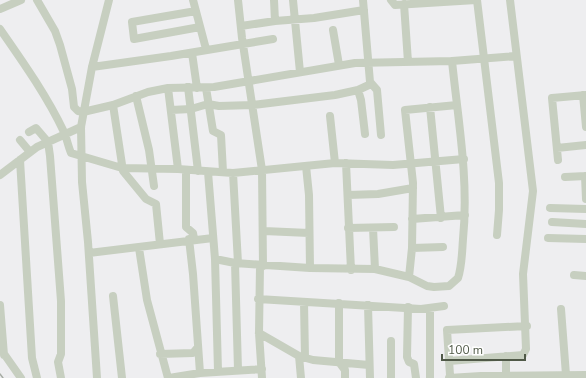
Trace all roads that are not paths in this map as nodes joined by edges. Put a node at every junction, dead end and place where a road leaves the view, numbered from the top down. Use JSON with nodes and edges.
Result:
{"nodes":[{"id":1,"x":22,"y":0,"type":"edge"},
{"id":2,"x":37,"y":0,"type":"edge"},
{"id":3,"x":109,"y":0,"type":"edge"},
{"id":4,"x":193,"y":0,"type":"edge"},
{"id":5,"x":238,"y":0,"type":"edge"},
{"id":6,"x":274,"y":0,"type":"edge"},
{"id":7,"x":293,"y":0,"type":"edge"},
{"id":8,"x":363,"y":0,"type":"edge"},
{"id":9,"x":391,"y":0,"type":"edge"},
{"id":10,"x":476,"y":0,"type":"edge"},
{"id":11,"x":510,"y":0,"type":"edge"},
{"id":12,"x":440,"y":1,"type":"edge"},
{"id":13,"x":414,"y":2,"type":"edge"},
{"id":14,"x":8,"y":3,"type":"edge"},
{"id":15,"x":404,"y":4,"type":"junction"},
{"id":16,"x":0,"y":9,"type":"edge"},
{"id":17,"x":364,"y":10,"type":"junction"},
{"id":18,"x":196,"y":11,"type":"junction"},
{"id":19,"x":295,"y":19,"type":"junction"},
{"id":20,"x":275,"y":20,"type":"junction"},
{"id":21,"x":241,"y":26,"type":"junction"},
{"id":22,"x":200,"y":27,"type":"junction"},
{"id":23,"x":0,"y":29,"type":"edge"},
{"id":24,"x":333,"y":30,"type":"dead end"},
{"id":25,"x":273,"y":39,"type":"dead end"},
{"id":26,"x":243,"y":43,"type":"junction"},
{"id":27,"x":206,"y":50,"type":"junction"},
{"id":28,"x":192,"y":53,"type":"junction"},
{"id":29,"x":516,"y":56,"type":"junction"},
{"id":30,"x":484,"y":59,"type":"junction"},
{"id":31,"x":452,"y":61,"type":"junction"},
{"id":32,"x":368,"y":62,"type":"junction"},
{"id":33,"x":408,"y":62,"type":"junction"},
{"id":34,"x":339,"y":65,"type":"junction"},
{"id":35,"x":92,"y":67,"type":"junction"},
{"id":36,"x":300,"y":72,"type":"junction"},
{"id":37,"x":250,"y":82,"type":"junction"},
{"id":38,"x":371,"y":84,"type":"junction"},
{"id":39,"x":188,"y":87,"type":"junction"},
{"id":40,"x":168,"y":88,"type":"junction"},
{"id":41,"x":197,"y":88,"type":"junction"},
{"id":42,"x":206,"y":88,"type":"junction"},
{"id":43,"x":358,"y":90,"type":"junction"},
{"id":44,"x":585,"y":95,"type":"edge"},
{"id":45,"x":136,"y":96,"type":"junction"},
{"id":46,"x":208,"y":104,"type":"junction"},
{"id":47,"x":113,"y":105,"type":"junction"},
{"id":48,"x":253,"y":105,"type":"junction"},
{"id":49,"x":457,"y":105,"type":"junction"},
{"id":50,"x":430,"y":107,"type":"junction"},
{"id":51,"x":191,"y":108,"type":"junction"},
{"id":52,"x":170,"y":110,"type":"junction"},
{"id":53,"x":83,"y":112,"type":"junction"},
{"id":54,"x":330,"y":116,"type":"dead end"},
{"id":55,"x":82,"y":127,"type":"junction"},
{"id":56,"x":586,"y":127,"type":"edge"},
{"id":57,"x":28,"y":132,"type":"dead end"},
{"id":58,"x":65,"y":133,"type":"junction"},
{"id":59,"x":365,"y":134,"type":"dead end"},
{"id":60,"x":381,"y":135,"type":"dead end"},
{"id":61,"x":20,"y":140,"type":"dead end"},
{"id":62,"x":48,"y":142,"type":"junction"},
{"id":63,"x":586,"y":145,"type":"edge"},
{"id":64,"x":557,"y":148,"type":"junction"},
{"id":65,"x":30,"y":152,"type":"junction"},
{"id":66,"x":82,"y":157,"type":"junction"},
{"id":67,"x":464,"y":159,"type":"junction"},
{"id":68,"x":20,"y":160,"type":"junction"},
{"id":69,"x":558,"y":160,"type":"dead end"},
{"id":70,"x":436,"y":161,"type":"junction"},
{"id":71,"x":335,"y":163,"type":"junction"},
{"id":72,"x":346,"y":163,"type":"junction"},
{"id":73,"x":410,"y":163,"type":"junction"},
{"id":74,"x":306,"y":166,"type":"junction"},
{"id":75,"x":122,"y":168,"type":"junction"},
{"id":76,"x":152,"y":169,"type":"junction"},
{"id":77,"x":182,"y":169,"type":"junction"},
{"id":78,"x":262,"y":170,"type":"junction"},
{"id":79,"x":198,"y":171,"type":"junction"},
{"id":80,"x":208,"y":172,"type":"junction"},
{"id":81,"x":223,"y":172,"type":"junction"},
{"id":82,"x":233,"y":173,"type":"junction"},
{"id":83,"x":0,"y":175,"type":"edge"},
{"id":84,"x":586,"y":176,"type":"edge"},
{"id":85,"x":565,"y":177,"type":"dead end"},
{"id":86,"x":154,"y":186,"type":"dead end"},
{"id":87,"x":413,"y":188,"type":"junction"},
{"id":88,"x":348,"y":195,"type":"junction"},
{"id":89,"x":586,"y":199,"type":"edge"},
{"id":90,"x":550,"y":208,"type":"dead end"},
{"id":91,"x":586,"y":210,"type":"edge"},
{"id":92,"x":465,"y":215,"type":"junction"},
{"id":93,"x":441,"y":218,"type":"junction"},
{"id":94,"x":412,"y":219,"type":"junction"},
{"id":95,"x":552,"y":222,"type":"dead end"},
{"id":96,"x":586,"y":224,"type":"edge"},
{"id":97,"x":394,"y":227,"type":"dead end"},
{"id":98,"x":348,"y":228,"type":"junction"},
{"id":99,"x":373,"y":228,"type":"junction"},
{"id":100,"x":264,"y":231,"type":"junction"},
{"id":101,"x":309,"y":233,"type":"junction"},
{"id":102,"x":497,"y":235,"type":"dead end"},
{"id":103,"x":213,"y":238,"type":"junction"},
{"id":104,"x":548,"y":238,"type":"dead end"},
{"id":105,"x":586,"y":238,"type":"edge"},
{"id":106,"x":191,"y":239,"type":"junction"},
{"id":107,"x":160,"y":244,"type":"junction"},
{"id":108,"x":444,"y":247,"type":"dead end"},
{"id":109,"x":139,"y":248,"type":"junction"},
{"id":110,"x":412,"y":248,"type":"junction"},
{"id":111,"x":89,"y":253,"type":"junction"},
{"id":112,"x":215,"y":259,"type":"junction"},
{"id":113,"x":236,"y":263,"type":"junction"},
{"id":114,"x":262,"y":266,"type":"junction"},
{"id":115,"x":310,"y":268,"type":"junction"},
{"id":116,"x":375,"y":269,"type":"junction"},
{"id":117,"x":351,"y":270,"type":"junction"},
{"id":118,"x":574,"y":275,"type":"dead end"},
{"id":119,"x":586,"y":276,"type":"edge"},
{"id":120,"x":409,"y":277,"type":"junction"},
{"id":121,"x":113,"y":296,"type":"dead end"},
{"id":122,"x":258,"y":299,"type":"junction"},
{"id":123,"x":304,"y":302,"type":"junction"},
{"id":124,"x":339,"y":303,"type":"junction"},
{"id":125,"x":368,"y":304,"type":"junction"},
{"id":126,"x":0,"y":305,"type":"edge"},
{"id":127,"x":444,"y":306,"type":"dead end"},
{"id":128,"x":408,"y":307,"type":"junction"},
{"id":129,"x":430,"y":309,"type":"junction"},
{"id":130,"x":562,"y":309,"type":"dead end"},
{"id":131,"x":527,"y":326,"type":"junction"},
{"id":132,"x":259,"y":333,"type":"junction"},
{"id":133,"x":392,"y":341,"type":"dead end"},
{"id":134,"x":198,"y":347,"type":"junction"},
{"id":135,"x":2,"y":352,"type":"edge"},
{"id":136,"x":160,"y":354,"type":"junction"},
{"id":137,"x":506,"y":356,"type":"junction"},
{"id":138,"x":302,"y":357,"type":"junction"},
{"id":139,"x":449,"y":361,"type":"junction"},
{"id":140,"x":339,"y":362,"type":"junction"},
{"id":141,"x":369,"y":365,"type":"junction"},
{"id":142,"x":262,"y":369,"type":"junction"},
{"id":143,"x":238,"y":370,"type":"junction"},
{"id":144,"x":218,"y":371,"type":"junction"},
{"id":145,"x":200,"y":373,"type":"junction"},
{"id":146,"x":566,"y":375,"type":"junction"},
{"id":147,"x":586,"y":375,"type":"edge"},
{"id":148,"x":506,"y":377,"type":"edge"},
{"id":149,"x":21,"y":378,"type":"edge"},
{"id":150,"x":37,"y":378,"type":"edge"},
{"id":151,"x":61,"y":378,"type":"edge"},
{"id":152,"x":97,"y":378,"type":"edge"},
{"id":153,"x":122,"y":378,"type":"edge"},
{"id":154,"x":168,"y":378,"type":"edge"},
{"id":155,"x":262,"y":378,"type":"edge"},
{"id":156,"x":301,"y":378,"type":"edge"},
{"id":157,"x":345,"y":378,"type":"edge"},
{"id":158,"x":370,"y":378,"type":"edge"},
{"id":159,"x":391,"y":378,"type":"edge"},
{"id":160,"x":416,"y":378,"type":"edge"},
{"id":161,"x":430,"y":378,"type":"edge"},
{"id":162,"x":448,"y":378,"type":"edge"},
{"id":163,"x":452,"y":378,"type":"edge"}],
"edges":[{"from":1,"to":14,"type":"street"},
{"from":2,"to":53,"type":"street"},
{"from":3,"to":35,"type":"street"},
{"from":4,"to":18,"type":"street"},
{"from":5,"to":21,"type":"street"},
{"from":6,"to":20,"type":"street"},
{"from":7,"to":19,"type":"street"},
{"from":8,"to":17,"type":"street"},
{"from":9,"to":15,"type":"street"},
{"from":10,"to":12,"type":"street"},
{"from":10,"to":30,"type":"street"},
{"from":11,"to":29,"type":"street"},
{"from":12,"to":13,"type":"street"},
{"from":13,"to":15,"type":"street"},
{"from":14,"to":16,"type":"street"},
{"from":15,"to":33,"type":"street"},
{"from":17,"to":19,"type":"street"},
{"from":17,"to":32,"type":"street"},
{"from":18,"to":22,"type":"street"},
{"from":18,"to":22,"type":"street"},
{"from":19,"to":20,"type":"street"},
{"from":19,"to":36,"type":"street"},
{"from":20,"to":21,"type":"street"},
{"from":21,"to":26,"type":"street"},
{"from":22,"to":27,"type":"street"},
{"from":23,"to":58,"type":"street"},
{"from":24,"to":34,"type":"street"},
{"from":25,"to":26,"type":"street"},
{"from":26,"to":27,"type":"street"},
{"from":26,"to":37,"type":"street"},
{"from":27,"to":28,"type":"street"},
{"from":28,"to":35,"type":"street"},
{"from":28,"to":41,"type":"street"},
{"from":29,"to":30,"type":"street"},
{"from":29,"to":131,"type":"street"},
{"from":30,"to":31,"type":"street"},
{"from":30,"to":102,"type":"street"},
{"from":31,"to":33,"type":"street"},
{"from":31,"to":49,"type":"street"},
{"from":32,"to":33,"type":"street"},
{"from":32,"to":34,"type":"street"},
{"from":32,"to":38,"type":"street"},
{"from":34,"to":36,"type":"street"},
{"from":35,"to":53,"type":"street"},
{"from":36,"to":37,"type":"street"},
{"from":37,"to":42,"type":"street"},
{"from":37,"to":48,"type":"street"},
{"from":38,"to":43,"type":"street"},
{"from":38,"to":60,"type":"street"},
{"from":39,"to":40,"type":"street"},
{"from":39,"to":41,"type":"street"},
{"from":39,"to":51,"type":"street"},
{"from":40,"to":45,"type":"street"},
{"from":40,"to":52,"type":"street"},
{"from":41,"to":42,"type":"street"},
{"from":42,"to":46,"type":"street"},
{"from":43,"to":48,"type":"street"},
{"from":43,"to":59,"type":"street"},
{"from":44,"to":56,"type":"street"},
{"from":44,"to":64,"type":"street"},
{"from":45,"to":47,"type":"street"},
{"from":45,"to":76,"type":"street"},
{"from":46,"to":48,"type":"street"},
{"from":46,"to":51,"type":"street"},
{"from":46,"to":81,"type":"street"},
{"from":47,"to":53,"type":"street"},
{"from":47,"to":75,"type":"street"},
{"from":48,"to":78,"type":"street"},
{"from":49,"to":50,"type":"street"},
{"from":49,"to":67,"type":"street"},
{"from":50,"to":70,"type":"street"},
{"from":50,"to":73,"type":"street"},
{"from":51,"to":52,"type":"street"},
{"from":51,"to":79,"type":"street"},
{"from":52,"to":77,"type":"street"},
{"from":53,"to":55,"type":"street"},
{"from":54,"to":71,"type":"street"},
{"from":55,"to":58,"type":"street"},
{"from":55,"to":66,"type":"street"},
{"from":57,"to":62,"type":"street"},
{"from":58,"to":62,"type":"street"},
{"from":58,"to":66,"type":"street"},
{"from":61,"to":65,"type":"street"},
{"from":62,"to":65,"type":"street"},
{"from":62,"to":151,"type":"street"},
{"from":63,"to":64,"type":"street"},
{"from":64,"to":69,"type":"street"},
{"from":65,"to":68,"type":"street"},
{"from":66,"to":75,"type":"street"},
{"from":66,"to":111,"type":"street"},
{"from":67,"to":70,"type":"street"},
{"from":67,"to":92,"type":"street"},
{"from":68,"to":83,"type":"street"},
{"from":68,"to":150,"type":"street"},
{"from":70,"to":73,"type":"street"},
{"from":70,"to":93,"type":"street"},
{"from":71,"to":72,"type":"street"},
{"from":71,"to":74,"type":"street"},
{"from":72,"to":73,"type":"street"},
{"from":72,"to":88,"type":"street"},
{"from":73,"to":87,"type":"street"},
{"from":74,"to":78,"type":"street"},
{"from":74,"to":101,"type":"street"},
{"from":75,"to":76,"type":"street"},
{"from":75,"to":107,"type":"street"},
{"from":76,"to":77,"type":"street"},
{"from":76,"to":86,"type":"street"},
{"from":77,"to":79,"type":"street"},
{"from":77,"to":106,"type":"street"},
{"from":78,"to":82,"type":"street"},
{"from":78,"to":100,"type":"street"},
{"from":79,"to":80,"type":"street"},
{"from":80,"to":81,"type":"street"},
{"from":80,"to":103,"type":"street"},
{"from":81,"to":82,"type":"street"},
{"from":82,"to":113,"type":"street"},
{"from":84,"to":85,"type":"street"},
{"from":84,"to":89,"type":"street"},
{"from":87,"to":88,"type":"street"},
{"from":87,"to":94,"type":"street"},
{"from":88,"to":98,"type":"street"},
{"from":90,"to":91,"type":"street"},
{"from":92,"to":93,"type":"street"},
{"from":92,"to":120,"type":"street"},
{"from":93,"to":94,"type":"street"},
{"from":94,"to":110,"type":"street"},
{"from":95,"to":96,"type":"street"},
{"from":97,"to":99,"type":"street"},
{"from":98,"to":99,"type":"street"},
{"from":98,"to":117,"type":"street"},
{"from":99,"to":116,"type":"street"},
{"from":100,"to":101,"type":"street"},
{"from":100,"to":114,"type":"street"},
{"from":101,"to":115,"type":"street"},
{"from":103,"to":106,"type":"street"},
{"from":103,"to":112,"type":"street"},
{"from":104,"to":105,"type":"street"},
{"from":106,"to":107,"type":"street"},
{"from":106,"to":134,"type":"street"},
{"from":107,"to":109,"type":"street"},
{"from":108,"to":110,"type":"street"},
{"from":109,"to":111,"type":"street"},
{"from":109,"to":136,"type":"street"},
{"from":110,"to":120,"type":"street"},
{"from":111,"to":152,"type":"street"},
{"from":112,"to":113,"type":"street"},
{"from":112,"to":144,"type":"street"},
{"from":113,"to":114,"type":"street"},
{"from":113,"to":143,"type":"street"},
{"from":114,"to":115,"type":"street"},
{"from":114,"to":122,"type":"street"},
{"from":115,"to":117,"type":"street"},
{"from":116,"to":117,"type":"street"},
{"from":116,"to":120,"type":"street"},
{"from":118,"to":119,"type":"street"},
{"from":121,"to":153,"type":"street"},
{"from":122,"to":123,"type":"street"},
{"from":122,"to":132,"type":"street"},
{"from":123,"to":124,"type":"street"},
{"from":123,"to":138,"type":"street"},
{"from":124,"to":125,"type":"street"},
{"from":124,"to":140,"type":"street"},
{"from":125,"to":128,"type":"street"},
{"from":125,"to":141,"type":"street"},
{"from":126,"to":135,"type":"street"},
{"from":127,"to":129,"type":"street"},
{"from":128,"to":129,"type":"street"},
{"from":128,"to":160,"type":"street"},
{"from":129,"to":161,"type":"street"},
{"from":130,"to":146,"type":"street"},
{"from":131,"to":137,"type":"street"},
{"from":131,"to":139,"type":"street"},
{"from":132,"to":138,"type":"street"},
{"from":132,"to":142,"type":"street"},
{"from":133,"to":159,"type":"street"},
{"from":134,"to":136,"type":"street"},
{"from":134,"to":145,"type":"street"},
{"from":135,"to":149,"type":"street"},
{"from":136,"to":154,"type":"street"},
{"from":137,"to":139,"type":"street"},
{"from":137,"to":148,"type":"street"},
{"from":138,"to":140,"type":"street"},
{"from":138,"to":156,"type":"street"},
{"from":139,"to":163,"type":"street"},
{"from":140,"to":141,"type":"street"},
{"from":140,"to":157,"type":"street"},
{"from":141,"to":158,"type":"street"},
{"from":142,"to":143,"type":"street"},
{"from":142,"to":155,"type":"street"},
{"from":143,"to":144,"type":"street"},
{"from":144,"to":145,"type":"street"},
{"from":145,"to":154,"type":"street"},
{"from":146,"to":147,"type":"street"},
{"from":146,"to":148,"type":"street"},
{"from":148,"to":163,"type":"street"},
{"from":162,"to":163,"type":"street"}]}
